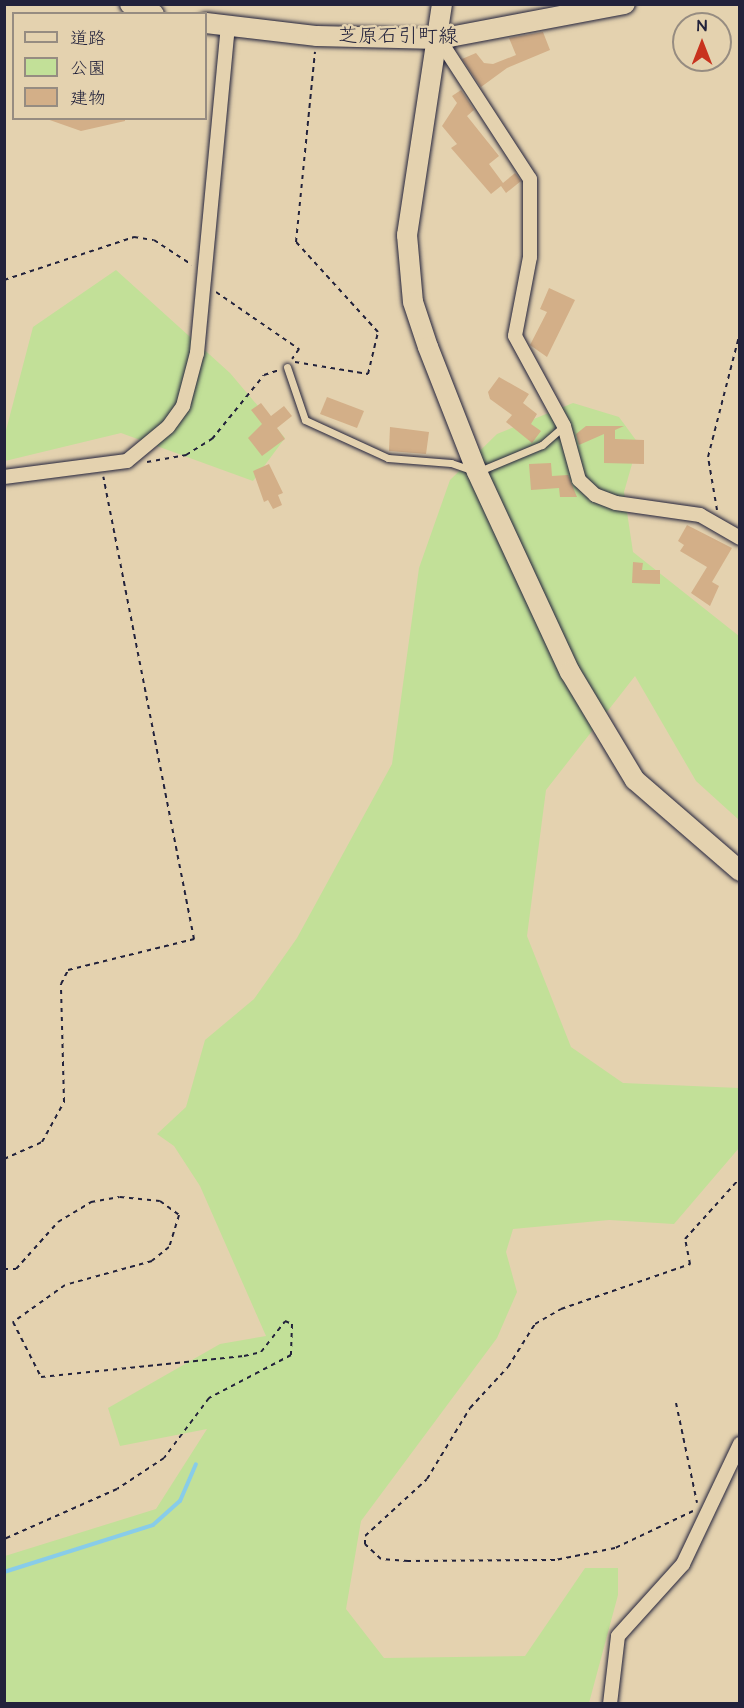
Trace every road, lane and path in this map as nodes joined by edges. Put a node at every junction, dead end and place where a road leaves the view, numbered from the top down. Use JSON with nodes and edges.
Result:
{"nodes":[{"id":1,"x":130,"y":4,"type":"edge"},
{"id":2,"x":442,"y":4,"type":"edge"},
{"id":3,"x":625,"y":4,"type":"edge"},
{"id":4,"x":149,"y":12,"type":"edge"},
{"id":5,"x":207,"y":23,"type":"edge"},
{"id":6,"x":228,"y":26,"type":"junction"},
{"id":7,"x":317,"y":36,"type":"junction"},
{"id":8,"x":439,"y":39,"type":"junction"},
{"id":9,"x":4,"y":280,"type":"edge"},
{"id":10,"x":202,"y":281,"type":"junction"},
{"id":11,"x":740,"y":332,"type":"edge"},
{"id":12,"x":287,"y":367,"type":"junction"},
{"id":13,"x":564,"y":426,"type":"junction"},
{"id":14,"x":127,"y":460,"type":"junction"},
{"id":15,"x":100,"y":465,"type":"junction"},
{"id":16,"x":477,"y":472,"type":"junction"},
{"id":17,"x":4,"y":477,"type":"edge"},
{"id":18,"x":700,"y":514,"type":"junction"},
{"id":19,"x":740,"y":538,"type":"edge"},
{"id":20,"x":740,"y":871,"type":"edge"},
{"id":21,"x":4,"y":1159,"type":"edge"},
{"id":22,"x":740,"y":1178,"type":"edge"},
{"id":23,"x":4,"y":1269,"type":"edge"},
{"id":24,"x":676,"y":1403,"type":"dead end"},
{"id":25,"x":740,"y":1444,"type":"edge"},
{"id":26,"x":4,"y":1539,"type":"edge"},
{"id":27,"x":610,"y":1704,"type":"edge"}],
"edges":[{"from":1,"to":4,"type":"street"},
{"from":2,"to":8,"type":"street"},
{"from":3,"to":8,"type":"street","name":"芝原石引町線"},
{"from":5,"to":6,"type":"street","name":"芝原石引町線"},
{"from":6,"to":7,"type":"street","name":"芝原石引町線"},
{"from":6,"to":10,"type":"street"},
{"from":7,"to":8,"type":"street","name":"芝原石引町線"},
{"from":7,"to":12,"type":"path"},
{"from":8,"to":13,"type":"street"},
{"from":8,"to":16,"type":"street"},
{"from":9,"to":10,"type":"path"},
{"from":10,"to":12,"type":"path"},
{"from":10,"to":14,"type":"street"},
{"from":11,"to":18,"type":"path"},
{"from":12,"to":14,"type":"path"},
{"from":12,"to":16,"type":"lane"},
{"from":13,"to":16,"type":"lane"},
{"from":13,"to":18,"type":"street"},
{"from":14,"to":15,"type":"street"},
{"from":15,"to":17,"type":"street"},
{"from":15,"to":21,"type":"path"},
{"from":16,"to":20,"type":"street"},
{"from":18,"to":19,"type":"street"},
{"from":22,"to":24,"type":"path"},
{"from":23,"to":26,"type":"path"},
{"from":25,"to":27,"type":"street"}]}
